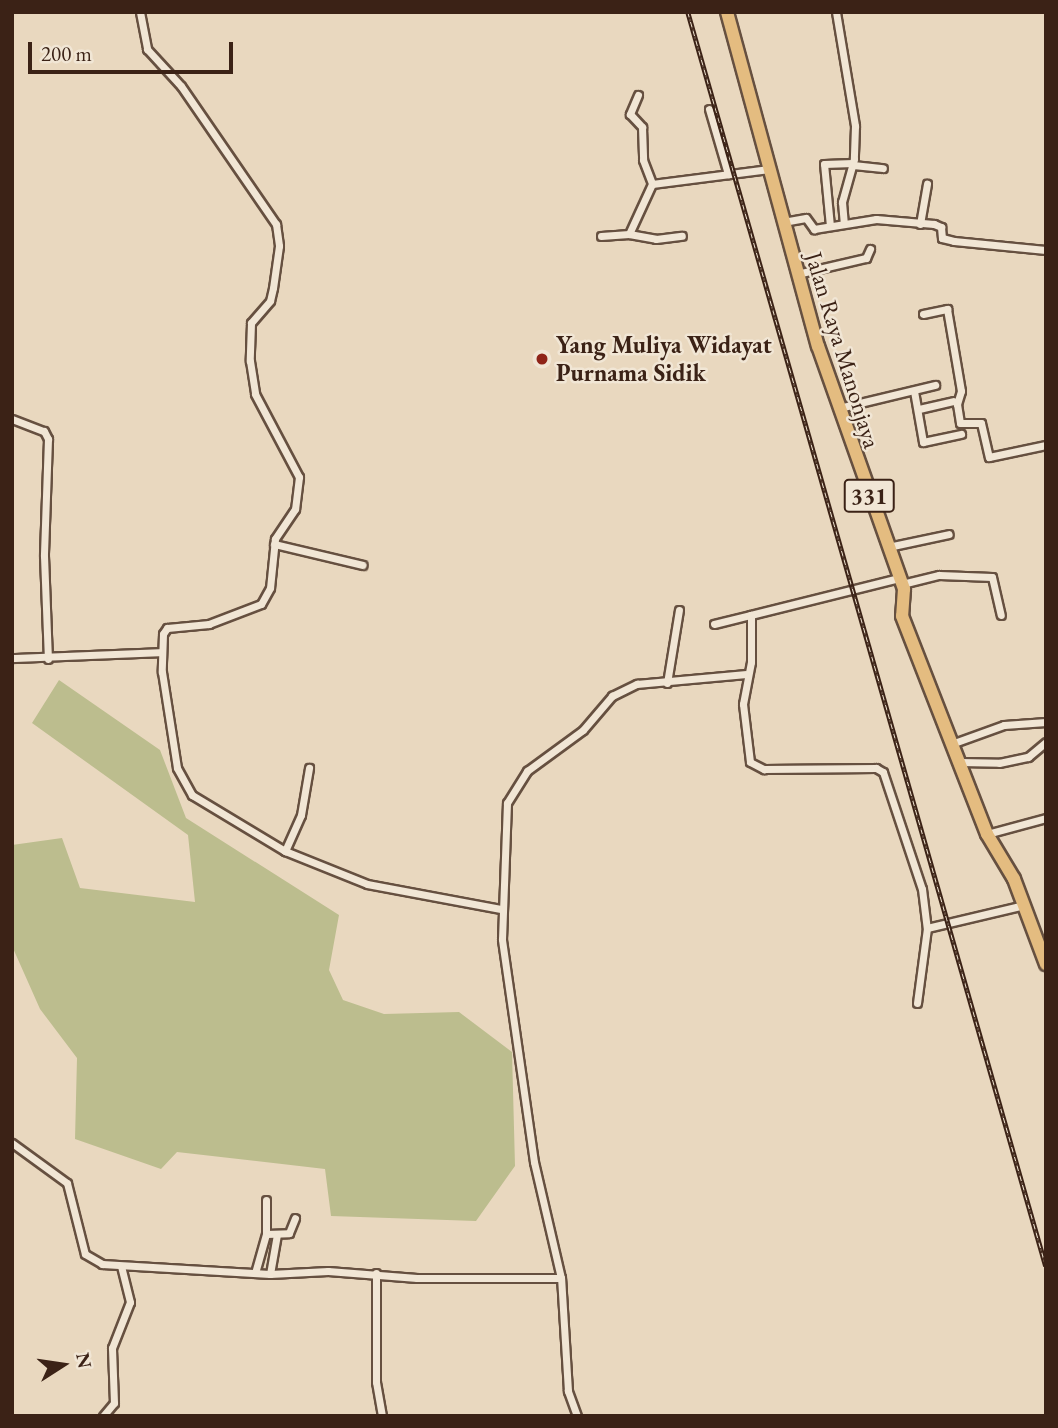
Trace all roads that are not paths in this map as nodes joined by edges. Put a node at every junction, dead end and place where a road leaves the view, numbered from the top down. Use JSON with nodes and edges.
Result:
{"nodes":[{"id":1,"x":140,"y":12,"type":"edge"},
{"id":2,"x":727,"y":12,"type":"edge"},
{"id":3,"x":836,"y":12,"type":"edge"},
{"id":4,"x":638,"y":96,"type":"dead end"},
{"id":5,"x":709,"y":109,"type":"dead end"},
{"id":6,"x":853,"y":164,"type":"junction"},
{"id":7,"x":883,"y":168,"type":"dead end"},
{"id":8,"x":769,"y":169,"type":"junction"},
{"id":9,"x":728,"y":174,"type":"junction"},
{"id":10,"x":652,"y":184,"type":"junction"},
{"id":11,"x":927,"y":184,"type":"dead end"},
{"id":12,"x":782,"y":222,"type":"junction"},
{"id":13,"x":844,"y":223,"type":"junction"},
{"id":14,"x":920,"y":224,"type":"junction"},
{"id":15,"x":830,"y":226,"type":"junction"},
{"id":16,"x":629,"y":234,"type":"junction"},
{"id":17,"x":601,"y":236,"type":"dead end"},
{"id":18,"x":682,"y":236,"type":"dead end"},
{"id":19,"x":870,"y":249,"type":"dead end"},
{"id":20,"x":1046,"y":250,"type":"edge"},
{"id":21,"x":797,"y":274,"type":"junction"},
{"id":22,"x":923,"y":314,"type":"dead end"},
{"id":23,"x":935,"y":386,"type":"dead end"},
{"id":24,"x":914,"y":391,"type":"junction"},
{"id":25,"x":953,"y":401,"type":"dead end"},
{"id":26,"x":839,"y":408,"type":"junction"},
{"id":27,"x":919,"y":409,"type":"junction"},
{"id":28,"x":12,"y":419,"type":"edge"},
{"id":29,"x":961,"y":434,"type":"dead end"},
{"id":30,"x":1046,"y":445,"type":"edge"},
{"id":31,"x":949,"y":534,"type":"dead end"},
{"id":32,"x":274,"y":544,"type":"junction"},
{"id":33,"x":887,"y":547,"type":"junction"},
{"id":34,"x":363,"y":565,"type":"dead end"},
{"id":35,"x":900,"y":581,"type":"junction"},
{"id":36,"x":679,"y":610,"type":"dead end"},
{"id":37,"x":751,"y":615,"type":"junction"},
{"id":38,"x":1001,"y":615,"type":"dead end"},
{"id":39,"x":714,"y":624,"type":"dead end"},
{"id":40,"x":161,"y":652,"type":"junction"},
{"id":41,"x":12,"y":659,"type":"edge"},
{"id":42,"x":48,"y":659,"type":"junction"},
{"id":43,"x":747,"y":674,"type":"junction"},
{"id":44,"x":667,"y":683,"type":"junction"},
{"id":45,"x":1046,"y":722,"type":"edge"},
{"id":46,"x":1046,"y":742,"type":"edge"},
{"id":47,"x":954,"y":743,"type":"junction"},
{"id":48,"x":960,"y":762,"type":"junction"},
{"id":49,"x":309,"y":768,"type":"dead end"},
{"id":50,"x":1046,"y":818,"type":"edge"},
{"id":51,"x":987,"y":834,"type":"junction"},
{"id":52,"x":285,"y":851,"type":"junction"},
{"id":53,"x":1024,"y":905,"type":"junction"},
{"id":54,"x":501,"y":909,"type":"junction"},
{"id":55,"x":927,"y":928,"type":"junction"},
{"id":56,"x":1039,"y":929,"type":"edge"},
{"id":57,"x":1046,"y":964,"type":"edge"},
{"id":58,"x":917,"y":1003,"type":"dead end"},
{"id":59,"x":12,"y":1143,"type":"edge"},
{"id":60,"x":266,"y":1200,"type":"dead end"},
{"id":61,"x":295,"y":1218,"type":"dead end"},
{"id":62,"x":266,"y":1234,"type":"junction"},
{"id":63,"x":277,"y":1235,"type":"junction"},
{"id":64,"x":121,"y":1267,"type":"junction"},
{"id":65,"x":255,"y":1273,"type":"junction"},
{"id":66,"x":376,"y":1273,"type":"junction"},
{"id":67,"x":270,"y":1274,"type":"junction"},
{"id":68,"x":561,"y":1278,"type":"junction"},
{"id":69,"x":103,"y":1416,"type":"edge"},
{"id":70,"x":382,"y":1416,"type":"edge"},
{"id":71,"x":577,"y":1416,"type":"edge"}],
"edges":[{"from":1,"to":32,"type":"street"},
{"from":2,"to":8,"type":"main road","name":"Jalan Raya Manonjaya","number":"331"},
{"from":3,"to":6,"type":"street"},
{"from":4,"to":10,"type":"street"},
{"from":5,"to":9,"type":"street"},
{"from":6,"to":7,"type":"street"},
{"from":6,"to":13,"type":"street"},
{"from":6,"to":15,"type":"street"},
{"from":8,"to":9,"type":"street"},
{"from":8,"to":12,"type":"main road","name":"Jalan Raya Manonjaya","number":"331"},
{"from":9,"to":10,"type":"street"},
{"from":10,"to":16,"type":"street"},
{"from":11,"to":14,"type":"street"},
{"from":12,"to":15,"type":"street"},
{"from":12,"to":21,"type":"main road","name":"Jalan Raya Manonjaya","number":"331"},
{"from":13,"to":14,"type":"street"},
{"from":13,"to":15,"type":"street"},
{"from":14,"to":20,"type":"street"},
{"from":16,"to":17,"type":"street"},
{"from":16,"to":18,"type":"street"},
{"from":19,"to":21,"type":"street"},
{"from":21,"to":26,"type":"main road","name":"Jalan Raya Manonjaya","number":"331"},
{"from":22,"to":30,"type":"street"},
{"from":23,"to":24,"type":"street"},
{"from":24,"to":26,"type":"street"},
{"from":24,"to":27,"type":"street"},
{"from":25,"to":27,"type":"street"},
{"from":26,"to":33,"type":"main road","name":"Jalan Raya Manonjaya","number":"331"},
{"from":27,"to":29,"type":"street"},
{"from":28,"to":42,"type":"street"},
{"from":31,"to":33,"type":"street"},
{"from":32,"to":34,"type":"street"},
{"from":32,"to":40,"type":"street"},
{"from":33,"to":35,"type":"main road","name":"Jalan Raya Manonjaya","number":"331"},
{"from":35,"to":37,"type":"street"},
{"from":35,"to":38,"type":"street"},
{"from":35,"to":47,"type":"main road","name":"Jalan Raya Manonjaya","number":"331"},
{"from":36,"to":44,"type":"street"},
{"from":37,"to":39,"type":"street"},
{"from":37,"to":43,"type":"street"},
{"from":40,"to":42,"type":"street"},
{"from":40,"to":52,"type":"street"},
{"from":41,"to":42,"type":"street"},
{"from":43,"to":44,"type":"street"},
{"from":43,"to":55,"type":"street"},
{"from":44,"to":54,"type":"street"},
{"from":45,"to":47,"type":"street"},
{"from":46,"to":48,"type":"street"},
{"from":47,"to":48,"type":"main road","name":"Jalan Raya Manonjaya","number":"331"},
{"from":48,"to":51,"type":"main road","name":"Jalan Raya Manonjaya","number":"331"},
{"from":49,"to":52,"type":"street"},
{"from":50,"to":51,"type":"street"},
{"from":51,"to":53,"type":"main road","name":"Jalan Raya Manonjaya","number":"331"},
{"from":52,"to":54,"type":"street"},
{"from":53,"to":55,"type":"street"},
{"from":53,"to":56,"type":"main road","name":"Jalan Raya Manonjaya","number":"331"},
{"from":54,"to":68,"type":"street"},
{"from":55,"to":58,"type":"street"},
{"from":56,"to":57,"type":"main road","name":"Jalan Raya Manonjaya","number":"331"},
{"from":59,"to":64,"type":"street"},
{"from":60,"to":62,"type":"street"},
{"from":61,"to":63,"type":"street"},
{"from":62,"to":63,"type":"street"},
{"from":62,"to":65,"type":"street"},
{"from":63,"to":67,"type":"street"},
{"from":64,"to":65,"type":"street"},
{"from":64,"to":69,"type":"street"},
{"from":65,"to":67,"type":"street"},
{"from":66,"to":67,"type":"street"},
{"from":66,"to":68,"type":"street"},
{"from":66,"to":70,"type":"street"},
{"from":68,"to":71,"type":"street"}]}
